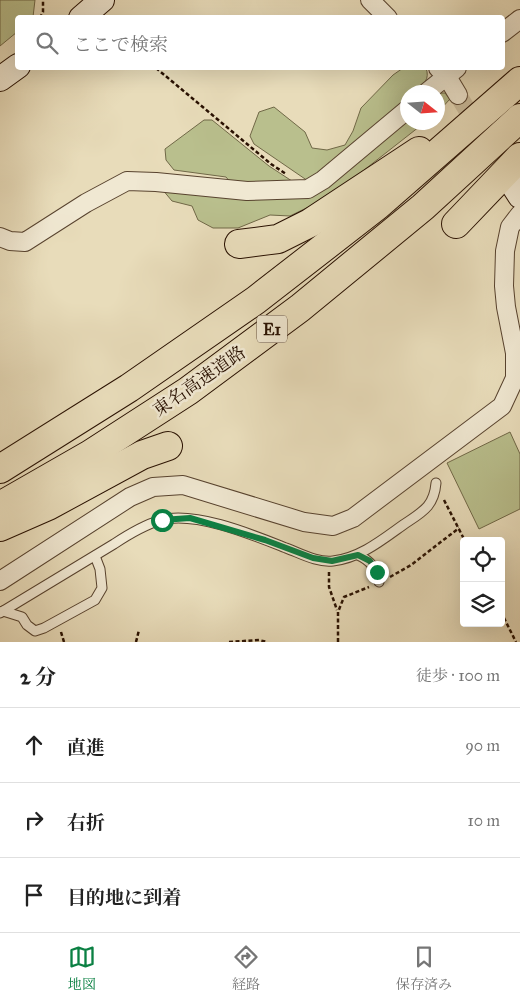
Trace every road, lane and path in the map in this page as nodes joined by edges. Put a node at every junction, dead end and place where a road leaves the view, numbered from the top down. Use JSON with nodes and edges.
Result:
{"nodes":[{"id":1,"x":43,"y":0,"type":"edge"},
{"id":2,"x":370,"y":0,"type":"edge"},
{"id":3,"x":42,"y":15,"type":"edge"},
{"id":4,"x":385,"y":15,"type":"edge"},
{"id":5,"x":520,"y":19,"type":"edge"},
{"id":6,"x":505,"y":31,"type":"edge"},
{"id":7,"x":15,"y":68,"type":"edge"},
{"id":8,"x":158,"y":70,"type":"edge"},
{"id":9,"x":447,"y":70,"type":"edge"},
{"id":10,"x":0,"y":79,"type":"edge"},
{"id":11,"x":520,"y":81,"type":"edge"},
{"id":12,"x":433,"y":85,"type":"edge"},
{"id":13,"x":458,"y":95,"type":"tunnel mouth"},
{"id":14,"x":400,"y":116,"type":"edge"},
{"id":15,"x":520,"y":118,"type":"edge"},
{"id":16,"x":517,"y":178,"type":"edge"},
{"id":17,"x":308,"y":189,"type":"junction"},
{"id":18,"x":520,"y":214,"type":"edge"},
{"id":19,"x":456,"y":224,"type":"dead end"},
{"id":20,"x":0,"y":236,"type":"edge"},
{"id":21,"x":239,"y":244,"type":"dead end"},
{"id":22,"x":168,"y":446,"type":"dead end"},
{"id":23,"x":0,"y":469,"type":"edge"},
{"id":24,"x":436,"y":483,"type":"joint"},
{"id":25,"x":0,"y":506,"type":"edge"},
{"id":26,"x":0,"y":527,"type":"edge"},
{"id":27,"x":463,"y":537,"type":"edge"},
{"id":28,"x":358,"y":555,"type":"junction"},
{"id":29,"x":95,"y":556,"type":"junction"},
{"id":30,"x":328,"y":561,"type":"junction"},
{"id":31,"x":0,"y":580,"type":"edge"},
{"id":32,"x":379,"y":582,"type":"dead end"},
{"id":33,"x":2,"y":612,"type":"edge"},
{"id":34,"x":338,"y":612,"type":"dead end"},
{"id":35,"x":505,"y":620,"type":"edge"},
{"id":36,"x":139,"y":630,"type":"dead end"},
{"id":37,"x":136,"y":642,"type":"edge"},
{"id":38,"x":229,"y":642,"type":"edge"},
{"id":39,"x":267,"y":642,"type":"edge"},
{"id":40,"x":516,"y":642,"type":"edge"}],
"edges":[{"from":1,"to":3,"type":"path"},
{"from":2,"to":4,"type":"street"},
{"from":5,"to":6,"type":"street"},
{"from":7,"to":10,"type":"main road"},
{"from":8,"to":17,"type":"path"},
{"from":9,"to":12,"type":"street"},
{"from":9,"to":13,"type":"street"},
{"from":11,"to":21,"type":"highway"},
{"from":11,"to":23,"type":"highway","name":"東名高速道路","number":"E1"},
{"from":14,"to":17,"type":"street"},
{"from":15,"to":25,"type":"highway","name":"東名高速道路","number":"E1"},
{"from":16,"to":19,"type":"highway"},
{"from":17,"to":20,"type":"street"},
{"from":18,"to":31,"type":"street"},
{"from":22,"to":26,"type":"highway"},
{"from":24,"to":27,"type":"path"},
{"from":24,"to":28,"type":"lane"},
{"from":28,"to":30,"type":"lane"},
{"from":28,"to":32,"type":"lane"},
{"from":29,"to":30,"type":"lane"},
{"from":29,"to":33,"type":"lane"},
{"from":29,"to":33,"type":"lane"},
{"from":30,"to":34,"type":"path"},
{"from":35,"to":40,"type":"path"},
{"from":36,"to":37,"type":"path"},
{"from":38,"to":39,"type":"path"}]}
